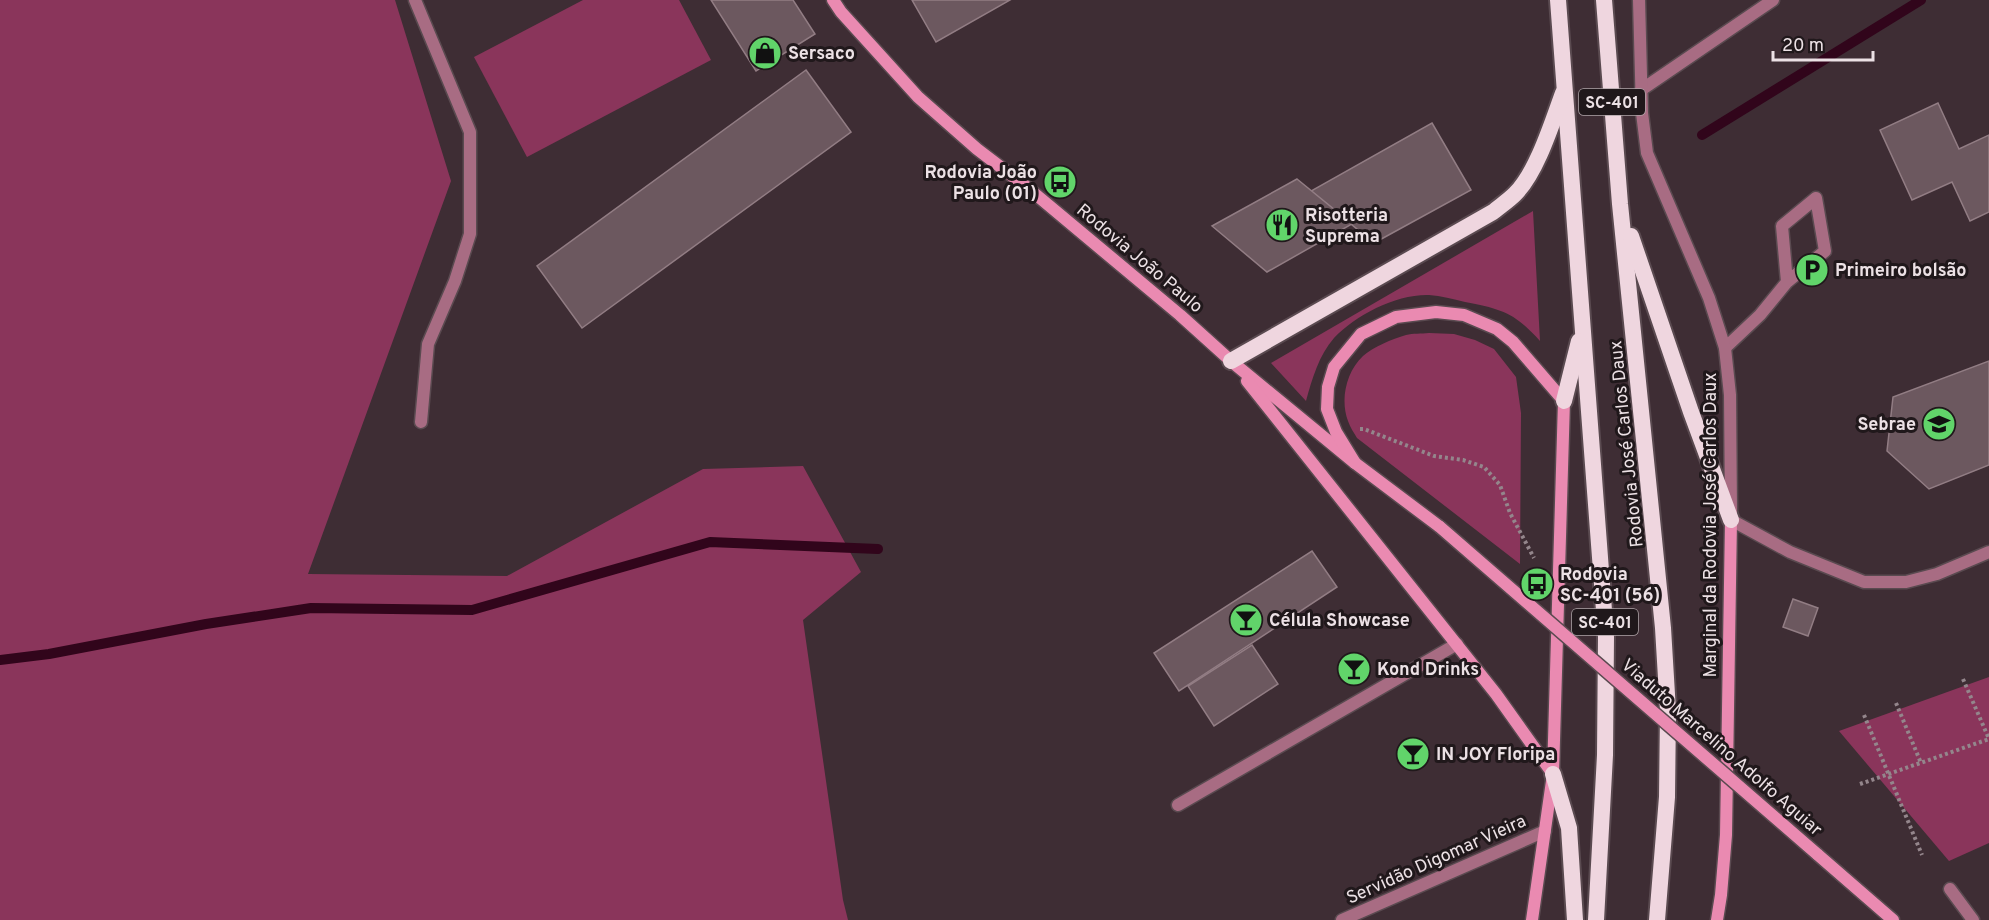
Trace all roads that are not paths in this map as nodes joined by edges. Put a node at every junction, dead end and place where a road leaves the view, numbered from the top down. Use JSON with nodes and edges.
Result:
{"nodes":[{"id":1,"x":415,"y":0,"type":"edge"},
{"id":2,"x":833,"y":0,"type":"edge"},
{"id":3,"x":1558,"y":0,"type":"edge"},
{"id":4,"x":1604,"y":0,"type":"edge"},
{"id":5,"x":1639,"y":0,"type":"edge"},
{"id":6,"x":1773,"y":0,"type":"edge"},
{"id":7,"x":1566,"y":87,"type":"junction"},
{"id":8,"x":1641,"y":90,"type":"junction"},
{"id":9,"x":1620,"y":204,"type":"junction"},
{"id":10,"x":1787,"y":282,"type":"junction"},
{"id":11,"x":1582,"y":326,"type":"junction"},
{"id":12,"x":1725,"y":348,"type":"junction"},
{"id":13,"x":1231,"y":361,"type":"junction"},
{"id":14,"x":1564,"y":401,"type":"junction"},
{"id":15,"x":421,"y":422,"type":"dead end"},
{"id":16,"x":1355,"y":463,"type":"junction"},
{"id":17,"x":1731,"y":520,"type":"junction"},
{"id":18,"x":1440,"y":527,"type":"joint"},
{"id":19,"x":1989,"y":552,"type":"edge"},
{"id":20,"x":1457,"y":644,"type":"junction"},
{"id":21,"x":1553,"y":774,"type":"junction"},
{"id":22,"x":1178,"y":805,"type":"dead end"},
{"id":23,"x":1545,"y":831,"type":"junction"},
{"id":24,"x":1950,"y":889,"type":"dead end"},
{"id":25,"x":1342,"y":920,"type":"edge"},
{"id":26,"x":1532,"y":920,"type":"edge"},
{"id":27,"x":1575,"y":920,"type":"edge"},
{"id":28,"x":1596,"y":920,"type":"edge"},
{"id":29,"x":1657,"y":920,"type":"edge"},
{"id":30,"x":1717,"y":920,"type":"edge"},
{"id":31,"x":1893,"y":920,"type":"edge"},
{"id":32,"x":1973,"y":920,"type":"edge"}],
"edges":[{"from":1,"to":15,"type":"street"},
{"from":2,"to":13,"type":"main road","name":"Rodovia João Paulo"},
{"from":3,"to":7,"type":"highway","name":"Rodovia José Carlos Daux","number":"SC-401"},
{"from":4,"to":9,"type":"highway","name":"Rodovia José Carlos Daux","number":"SC-401"},
{"from":5,"to":8,"type":"street","name":"Marginal da Rodovia José Carlos Daux"},
{"from":6,"to":8,"type":"street"},
{"from":7,"to":11,"type":"highway","name":"Rodovia José Carlos Daux","number":"SC-401"},
{"from":7,"to":13,"type":"highway"},
{"from":8,"to":12,"type":"street","name":"Marginal da Rodovia José Carlos Daux"},
{"from":9,"to":17,"type":"highway"},
{"from":9,"to":29,"type":"highway","name":"Rodovia José Carlos Daux","number":"SC-401"},
{"from":10,"to":10,"type":"street"},
{"from":10,"to":12,"type":"street"},
{"from":11,"to":14,"type":"highway"},
{"from":11,"to":28,"type":"highway","name":"Rodovia José Carlos Daux","number":"SC-401"},
{"from":12,"to":17,"type":"street","name":"Marginal da Rodovia José Carlos Daux"},
{"from":13,"to":16,"type":"main road","name":"Rodovia João Paulo"},
{"from":13,"to":20,"type":"main road"},
{"from":14,"to":16,"type":"main road"},
{"from":14,"to":21,"type":"main road"},
{"from":16,"to":18,"type":"main road","name":"Rodovia João Paulo"},
{"from":17,"to":19,"type":"street"},
{"from":17,"to":30,"type":"main road","name":"Marginal da Rodovia José Carlos Daux"},
{"from":18,"to":31,"type":"main road","name":"Viaduto Marcelino Adolfo Aguiar","bridge":true},
{"from":20,"to":21,"type":"main road"},
{"from":20,"to":22,"type":"street"},
{"from":21,"to":23,"type":"main road"},
{"from":21,"to":27,"type":"highway"},
{"from":23,"to":25,"type":"street","name":"Servidão Digomar Vieira"},
{"from":23,"to":26,"type":"main road"},
{"from":24,"to":32,"type":"street"}]}
